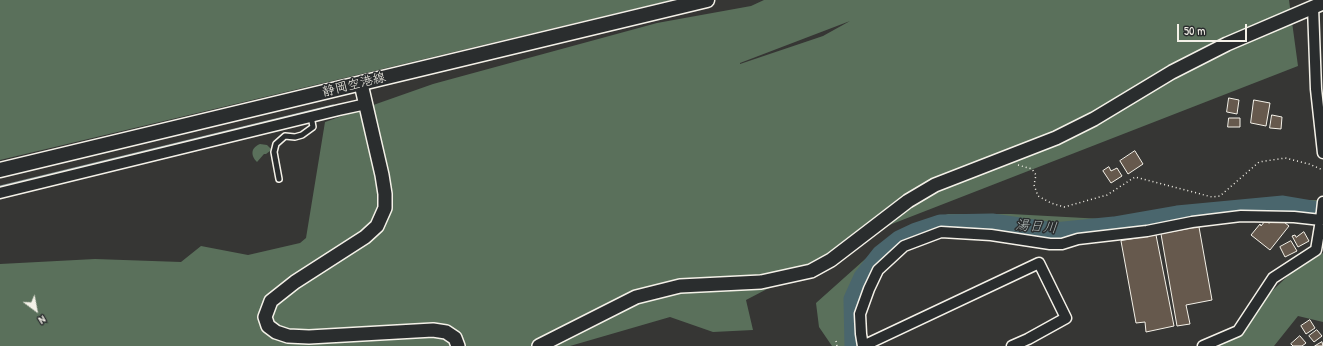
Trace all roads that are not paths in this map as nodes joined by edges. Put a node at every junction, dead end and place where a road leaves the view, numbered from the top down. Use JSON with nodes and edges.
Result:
{"nodes":[{"id":1,"x":707,"y":0,"type":"edge"},
{"id":2,"x":1318,"y":5,"type":"edge"},
{"id":3,"x":361,"y":84,"type":"junction"},
{"id":4,"x":366,"y":104,"type":"junction"},
{"id":5,"x":311,"y":116,"type":"junction"},
{"id":6,"x":1322,"y":138,"type":"edge"},
{"id":7,"x":1323,"y":153,"type":"edge"},
{"id":8,"x":0,"y":170,"type":"edge"},
{"id":9,"x":279,"y":179,"type":"dead end"},
{"id":10,"x":0,"y":193,"type":"edge"},
{"id":11,"x":1323,"y":202,"type":"edge"},
{"id":12,"x":1321,"y":220,"type":"junction"},
{"id":13,"x":1030,"y":343,"type":"edge"},
{"id":14,"x":458,"y":346,"type":"edge"},
{"id":15,"x":539,"y":346,"type":"edge"},
{"id":16,"x":863,"y":346,"type":"edge"},
{"id":17,"x":1012,"y":346,"type":"edge"},
{"id":18,"x":1203,"y":346,"type":"edge"}],
"edges":[{"from":1,"to":3,"type":"main road","name":"静岡空港線"},
{"from":2,"to":6,"type":"street"},
{"from":2,"to":15,"type":"street"},
{"from":3,"to":4,"type":"street"},
{"from":3,"to":8,"type":"main road","name":"静岡空港線"},
{"from":4,"to":5,"type":"street"},
{"from":4,"to":14,"type":"street"},
{"from":5,"to":9,"type":"lane"},
{"from":5,"to":10,"type":"street"},
{"from":6,"to":7,"type":"street"},
{"from":11,"to":12,"type":"street"},
{"from":12,"to":16,"type":"street"},
{"from":12,"to":18,"type":"street"},
{"from":13,"to":16,"type":"street"},
{"from":13,"to":17,"type":"street"}]}
